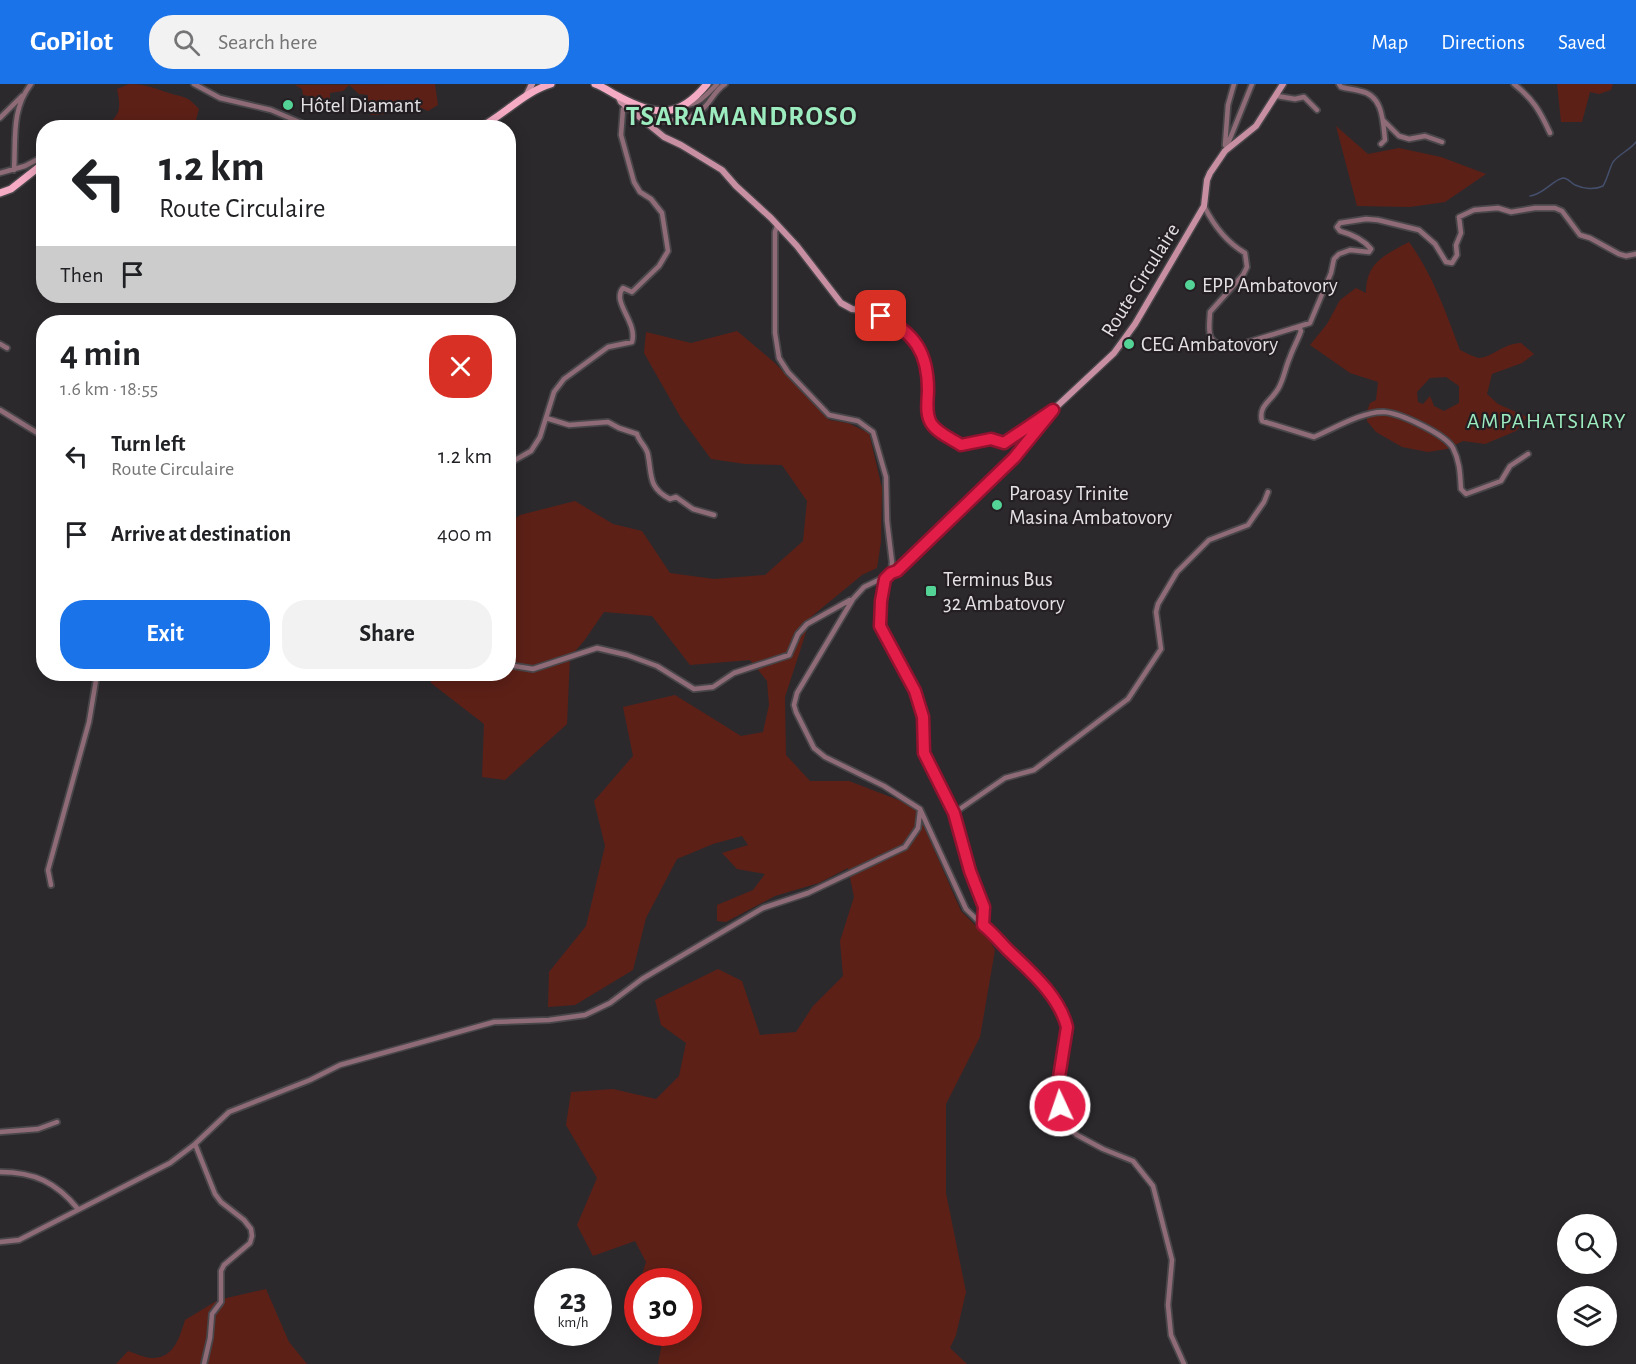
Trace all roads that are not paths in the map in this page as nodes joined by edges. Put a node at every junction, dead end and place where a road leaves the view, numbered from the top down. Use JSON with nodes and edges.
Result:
{"nodes":[{"id":1,"x":32,"y":84,"type":"edge"},
{"id":2,"x":194,"y":84,"type":"edge"},
{"id":3,"x":532,"y":84,"type":"edge"},
{"id":4,"x":551,"y":84,"type":"edge"},
{"id":5,"x":595,"y":84,"type":"edge"},
{"id":6,"x":708,"y":84,"type":"edge"},
{"id":7,"x":717,"y":84,"type":"edge"},
{"id":8,"x":725,"y":84,"type":"edge"},
{"id":9,"x":1234,"y":84,"type":"edge"},
{"id":10,"x":1252,"y":84,"type":"edge"},
{"id":11,"x":1283,"y":84,"type":"edge"},
{"id":12,"x":1339,"y":84,"type":"edge"},
{"id":13,"x":1514,"y":84,"type":"edge"},
{"id":14,"x":607,"y":87,"type":"edge"},
{"id":15,"x":22,"y":96,"type":"junction"},
{"id":16,"x":526,"y":96,"type":"junction"},
{"id":17,"x":1277,"y":96,"type":"junction"},
{"id":18,"x":630,"y":105,"type":"junction"},
{"id":19,"x":683,"y":106,"type":"junction"},
{"id":20,"x":1317,"y":110,"type":"dead end"},
{"id":21,"x":0,"y":118,"type":"edge"},
{"id":22,"x":294,"y":120,"type":"edge"},
{"id":23,"x":492,"y":120,"type":"edge"},
{"id":24,"x":1383,"y":120,"type":"junction"},
{"id":25,"x":1550,"y":133,"type":"dead end"},
{"id":26,"x":1442,"y":142,"type":"dead end"},
{"id":27,"x":1381,"y":144,"type":"dead end"},
{"id":28,"x":1225,"y":151,"type":"junction"},
{"id":29,"x":36,"y":160,"type":"edge"},
{"id":30,"x":36,"y":169,"type":"edge"},
{"id":31,"x":14,"y":170,"type":"junction"},
{"id":32,"x":0,"y":173,"type":"edge"},
{"id":33,"x":0,"y":193,"type":"edge"},
{"id":34,"x":1204,"y":207,"type":"junction"},
{"id":35,"x":777,"y":226,"type":"junction"},
{"id":36,"x":1636,"y":254,"type":"edge"},
{"id":37,"x":1299,"y":327,"type":"junction"},
{"id":38,"x":0,"y":344,"type":"edge"},
{"id":39,"x":7,"y":348,"type":"dead end"},
{"id":40,"x":0,"y":410,"type":"edge"},
{"id":41,"x":1053,"y":410,"type":"junction"},
{"id":42,"x":546,"y":418,"type":"junction"},
{"id":43,"x":36,"y":432,"type":"edge"},
{"id":44,"x":1528,"y":454,"type":"dead end"},
{"id":45,"x":516,"y":460,"type":"edge"},
{"id":46,"x":1268,"y":492,"type":"dead end"},
{"id":47,"x":714,"y":515,"type":"dead end"},
{"id":48,"x":891,"y":573,"type":"junction"},
{"id":49,"x":885,"y":579,"type":"junction"},
{"id":50,"x":853,"y":599,"type":"junction"},
{"id":51,"x":516,"y":666,"type":"edge"},
{"id":52,"x":96,"y":681,"type":"edge"},
{"id":53,"x":920,"y":809,"type":"junction"},
{"id":54,"x":954,"y":813,"type":"junction"},
{"id":55,"x":51,"y":885,"type":"dead end"},
{"id":56,"x":983,"y":925,"type":"junction"},
{"id":57,"x":57,"y":1122,"type":"dead end"},
{"id":58,"x":0,"y":1132,"type":"edge"},
{"id":59,"x":195,"y":1144,"type":"junction"},
{"id":60,"x":0,"y":1172,"type":"edge"},
{"id":61,"x":78,"y":1209,"type":"junction"},
{"id":62,"x":0,"y":1242,"type":"edge"},
{"id":63,"x":204,"y":1364,"type":"edge"},
{"id":64,"x":1184,"y":1364,"type":"edge"}],
"edges":[{"from":1,"to":15,"type":"street"},
{"from":2,"to":22,"type":"street"},
{"from":3,"to":16,"type":"street"},
{"from":4,"to":16,"type":"main road"},
{"from":5,"to":14,"type":"main road"},
{"from":6,"to":19,"type":"main road"},
{"from":7,"to":19,"type":"street"},
{"from":8,"to":18,"type":"street"},
{"from":9,"to":28,"type":"street"},
{"from":10,"to":28,"type":"street"},
{"from":11,"to":17,"type":"street","name":"Route Circulaire"},
{"from":12,"to":24,"type":"street"},
{"from":13,"to":25,"type":"street"},
{"from":14,"to":18,"type":"main road"},
{"from":15,"to":21,"type":"street"},
{"from":15,"to":31,"type":"street"},
{"from":16,"to":23,"type":"main road"},
{"from":17,"to":20,"type":"street"},
{"from":17,"to":28,"type":"street","name":"Route Circulaire"},
{"from":18,"to":19,"type":"main road"},
{"from":18,"to":35,"type":"street"},
{"from":18,"to":42,"type":"street"},
{"from":24,"to":26,"type":"street"},
{"from":24,"to":27,"type":"street"},
{"from":28,"to":34,"type":"street","name":"Route Circulaire"},
{"from":29,"to":31,"type":"street"},
{"from":30,"to":33,"type":"main road"},
{"from":31,"to":32,"type":"street"},
{"from":34,"to":37,"type":"street"},
{"from":34,"to":41,"type":"street","name":"Route Circulaire"},
{"from":35,"to":41,"type":"street","name":"Route Circulaire"},
{"from":35,"to":48,"type":"street"},
{"from":36,"to":37,"type":"street"},
{"from":37,"to":44,"type":"street"},
{"from":38,"to":39,"type":"street"},
{"from":40,"to":43,"type":"street"},
{"from":41,"to":48,"type":"street"},
{"from":42,"to":45,"type":"street"},
{"from":42,"to":47,"type":"street"},
{"from":46,"to":54,"type":"street"},
{"from":48,"to":49,"type":"street"},
{"from":49,"to":50,"type":"street"},
{"from":49,"to":54,"type":"street"},
{"from":50,"to":51,"type":"street"},
{"from":50,"to":53,"type":"street"},
{"from":52,"to":55,"type":"street"},
{"from":53,"to":56,"type":"street"},
{"from":53,"to":59,"type":"street"},
{"from":54,"to":56,"type":"street"},
{"from":56,"to":64,"type":"street"},
{"from":57,"to":58,"type":"street"},
{"from":59,"to":61,"type":"street"},
{"from":59,"to":63,"type":"street"},
{"from":60,"to":61,"type":"street"},
{"from":61,"to":62,"type":"street"}]}
